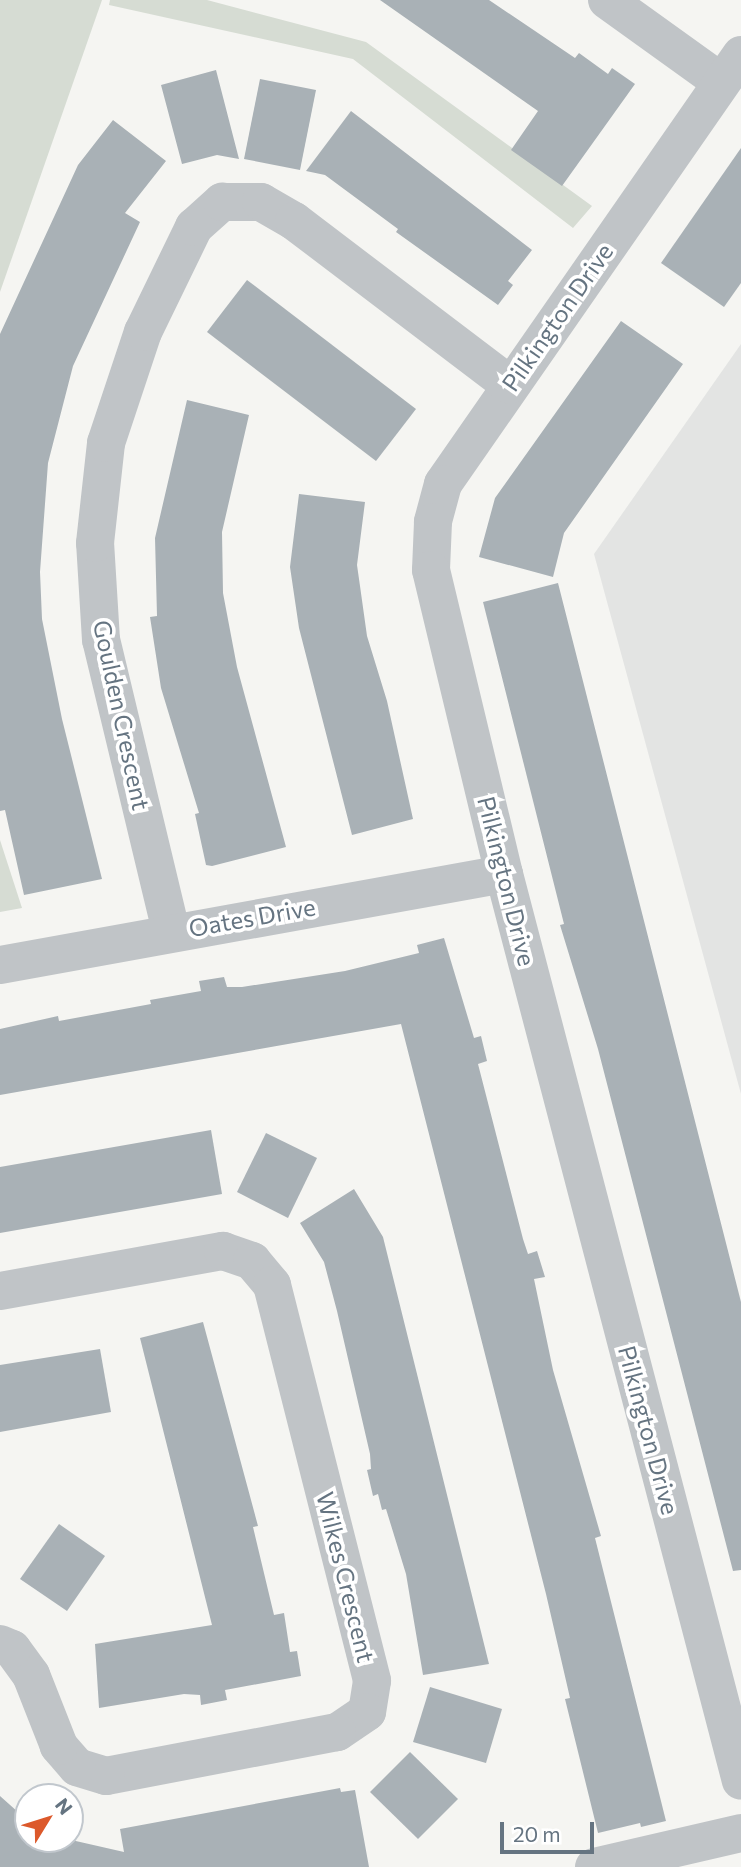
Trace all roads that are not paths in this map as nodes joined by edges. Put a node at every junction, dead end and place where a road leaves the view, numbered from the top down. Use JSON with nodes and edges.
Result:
{"nodes":[{"id":1,"x":607,"y":0,"type":"edge"},
{"id":2,"x":731,"y":68,"type":"edge"},
{"id":3,"x":510,"y":385,"type":"junction"},
{"id":4,"x":504,"y":874,"type":"junction"},
{"id":5,"x":171,"y":931,"type":"junction"},
{"id":6,"x":0,"y":965,"type":"edge"},
{"id":7,"x":0,"y":1291,"type":"edge"},
{"id":8,"x":0,"y":1644,"type":"edge"},
{"id":9,"x":741,"y":1781,"type":"edge"},
{"id":10,"x":741,"y":1833,"type":"edge"},
{"id":11,"x":594,"y":1867,"type":"edge"}],
"edges":[{"from":1,"to":2,"type":"street"},
{"from":2,"to":3,"type":"street","name":"Pilkington Drive"},
{"from":3,"to":4,"type":"street","name":"Pilkington Drive"},
{"from":3,"to":5,"type":"street","name":"Goulden Crescent"},
{"from":4,"to":5,"type":"street","name":"Oates Drive"},
{"from":4,"to":9,"type":"street","name":"Pilkington Drive"},
{"from":5,"to":6,"type":"street","name":"Oates Drive"},
{"from":7,"to":8,"type":"street","name":"Wilkes Crescent"},
{"from":10,"to":11,"type":"street"}]}
